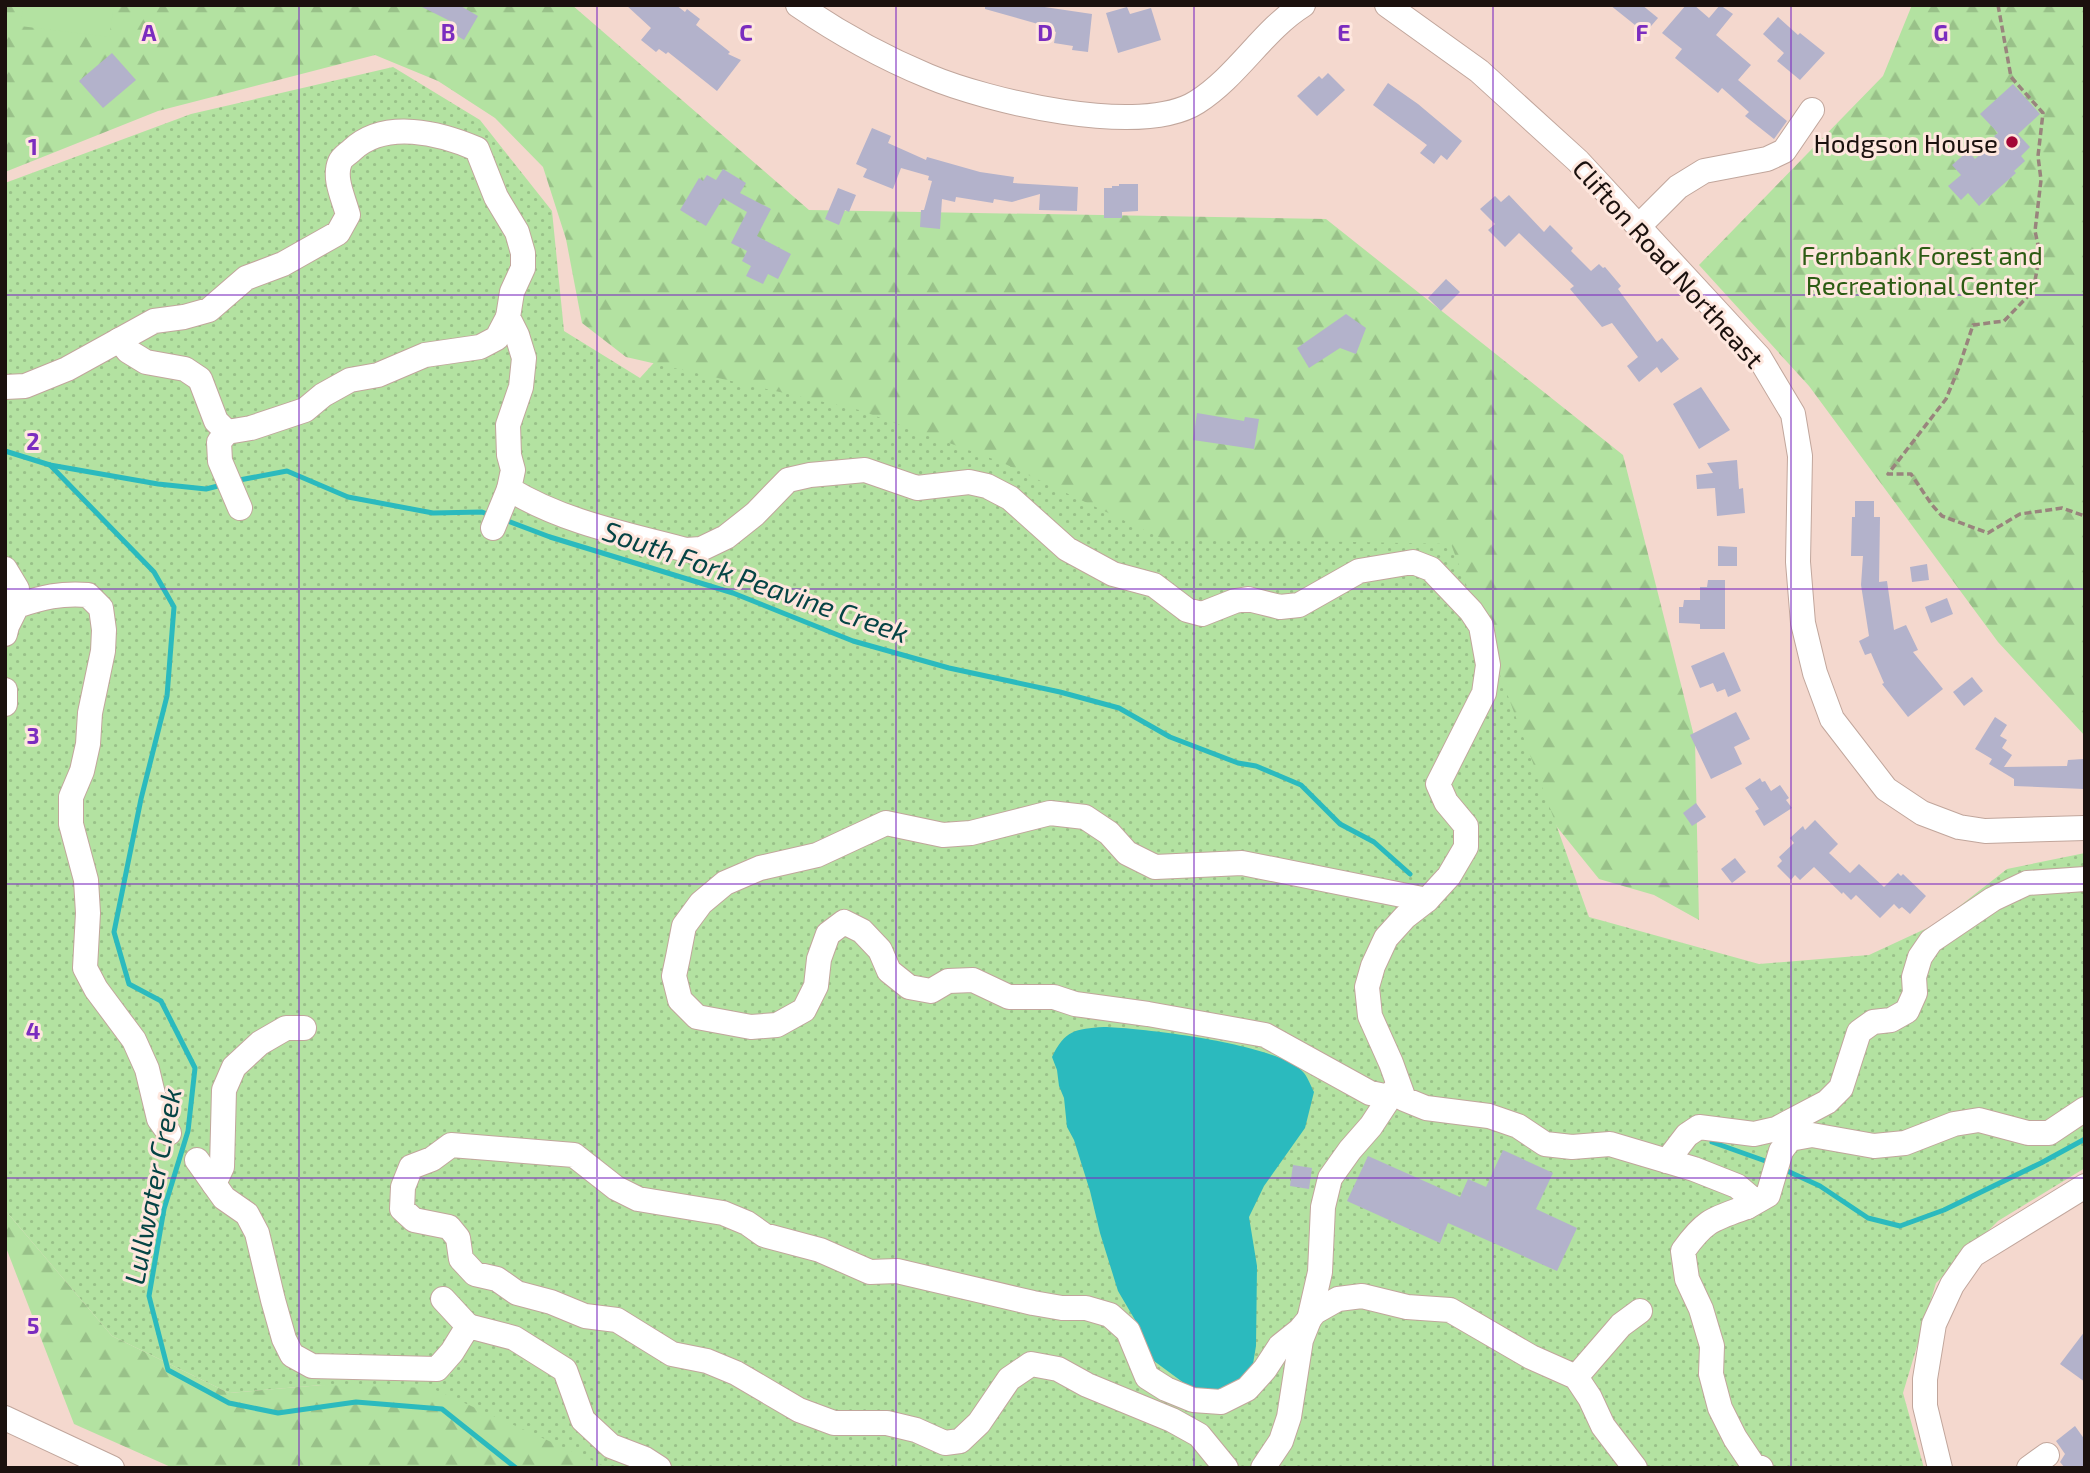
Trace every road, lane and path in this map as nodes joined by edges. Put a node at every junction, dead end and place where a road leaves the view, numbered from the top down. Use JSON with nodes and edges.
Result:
{"nodes":[{"id":1,"x":798,"y":5,"type":"edge"},
{"id":2,"x":1387,"y":5,"type":"edge"},
{"id":3,"x":1998,"y":5,"type":"edge"},
{"id":4,"x":1302,"y":6,"type":"edge"},
{"id":5,"x":1402,"y":12,"type":"edge"},
{"id":6,"x":1812,"y":110,"type":"dead end"},
{"id":7,"x":1639,"y":226,"type":"junction"},
{"id":8,"x":508,"y":317,"type":"junction"},
{"id":9,"x":120,"y":340,"type":"junction"},
{"id":10,"x":5,"y":387,"type":"edge"},
{"id":11,"x":227,"y":432,"type":"junction"},
{"id":12,"x":506,"y":497,"type":"junction"},
{"id":13,"x":240,"y":508,"type":"dead end"},
{"id":14,"x":2085,"y":516,"type":"edge"},
{"id":15,"x":494,"y":528,"type":"dead end"},
{"id":16,"x":5,"y":569,"type":"edge"},
{"id":17,"x":8,"y":623,"type":"edge"},
{"id":18,"x":5,"y":690,"type":"edge"},
{"id":19,"x":5,"y":704,"type":"edge"},
{"id":20,"x":2085,"y":828,"type":"edge"},
{"id":21,"x":2085,"y":879,"type":"edge"},
{"id":22,"x":1427,"y":901,"type":"junction"},
{"id":23,"x":304,"y":1028,"type":"dead end"},
{"id":24,"x":1394,"y":1091,"type":"junction"},
{"id":25,"x":2085,"y":1110,"type":"edge"},
{"id":26,"x":169,"y":1133,"type":"dead end"},
{"id":27,"x":197,"y":1160,"type":"dead end"},
{"id":28,"x":1667,"y":1161,"type":"junction"},
{"id":29,"x":214,"y":1184,"type":"junction"},
{"id":30,"x":2085,"y":1186,"type":"edge"},
{"id":31,"x":1748,"y":1207,"type":"junction"},
{"id":32,"x":443,"y":1299,"type":"dead end"},
{"id":33,"x":1640,"y":1311,"type":"dead end"},
{"id":34,"x":1308,"y":1320,"type":"junction"},
{"id":35,"x":468,"y":1326,"type":"junction"},
{"id":36,"x":1576,"y":1377,"type":"junction"},
{"id":37,"x":5,"y":1418,"type":"edge"},
{"id":38,"x":112,"y":1468,"type":"edge"},
{"id":39,"x":659,"y":1468,"type":"edge"},
{"id":40,"x":1226,"y":1468,"type":"edge"},
{"id":41,"x":1264,"y":1468,"type":"edge"},
{"id":42,"x":1635,"y":1468,"type":"edge"},
{"id":43,"x":1761,"y":1468,"type":"edge"},
{"id":44,"x":1940,"y":1468,"type":"edge"}],
"edges":[{"from":1,"to":4,"type":"street"},
{"from":2,"to":5,"type":"street","name":"Clifton Road Northeast"},
{"from":3,"to":14,"type":"path"},
{"from":5,"to":7,"type":"street","name":"Clifton Road Northeast"},
{"from":6,"to":7,"type":"street"},
{"from":7,"to":20,"type":"street","name":"Clifton Road Northeast"},
{"from":8,"to":9,"type":"street"},
{"from":8,"to":11,"type":"street"},
{"from":8,"to":12,"type":"street"},
{"from":9,"to":10,"type":"street"},
{"from":9,"to":11,"type":"street"},
{"from":11,"to":13,"type":"street"},
{"from":12,"to":15,"type":"street"},
{"from":12,"to":22,"type":"street"},
{"from":16,"to":17,"type":"street"},
{"from":17,"to":26,"type":"street"},
{"from":18,"to":19,"type":"street"},
{"from":21,"to":28,"type":"street"},
{"from":22,"to":24,"type":"street"},
{"from":22,"to":24,"type":"street"},
{"from":23,"to":29,"type":"street"},
{"from":24,"to":28,"type":"street"},
{"from":24,"to":34,"type":"street"},
{"from":25,"to":31,"type":"street"},
{"from":27,"to":29,"type":"street"},
{"from":28,"to":31,"type":"street"},
{"from":29,"to":35,"type":"street"},
{"from":30,"to":44,"type":"street"},
{"from":31,"to":43,"type":"street"},
{"from":32,"to":35,"type":"street"},
{"from":33,"to":36,"type":"street"},
{"from":34,"to":36,"type":"street"},
{"from":34,"to":40,"type":"street"},
{"from":34,"to":41,"type":"street"},
{"from":35,"to":39,"type":"street"},
{"from":36,"to":42,"type":"street"},
{"from":37,"to":38,"type":"street"}]}
